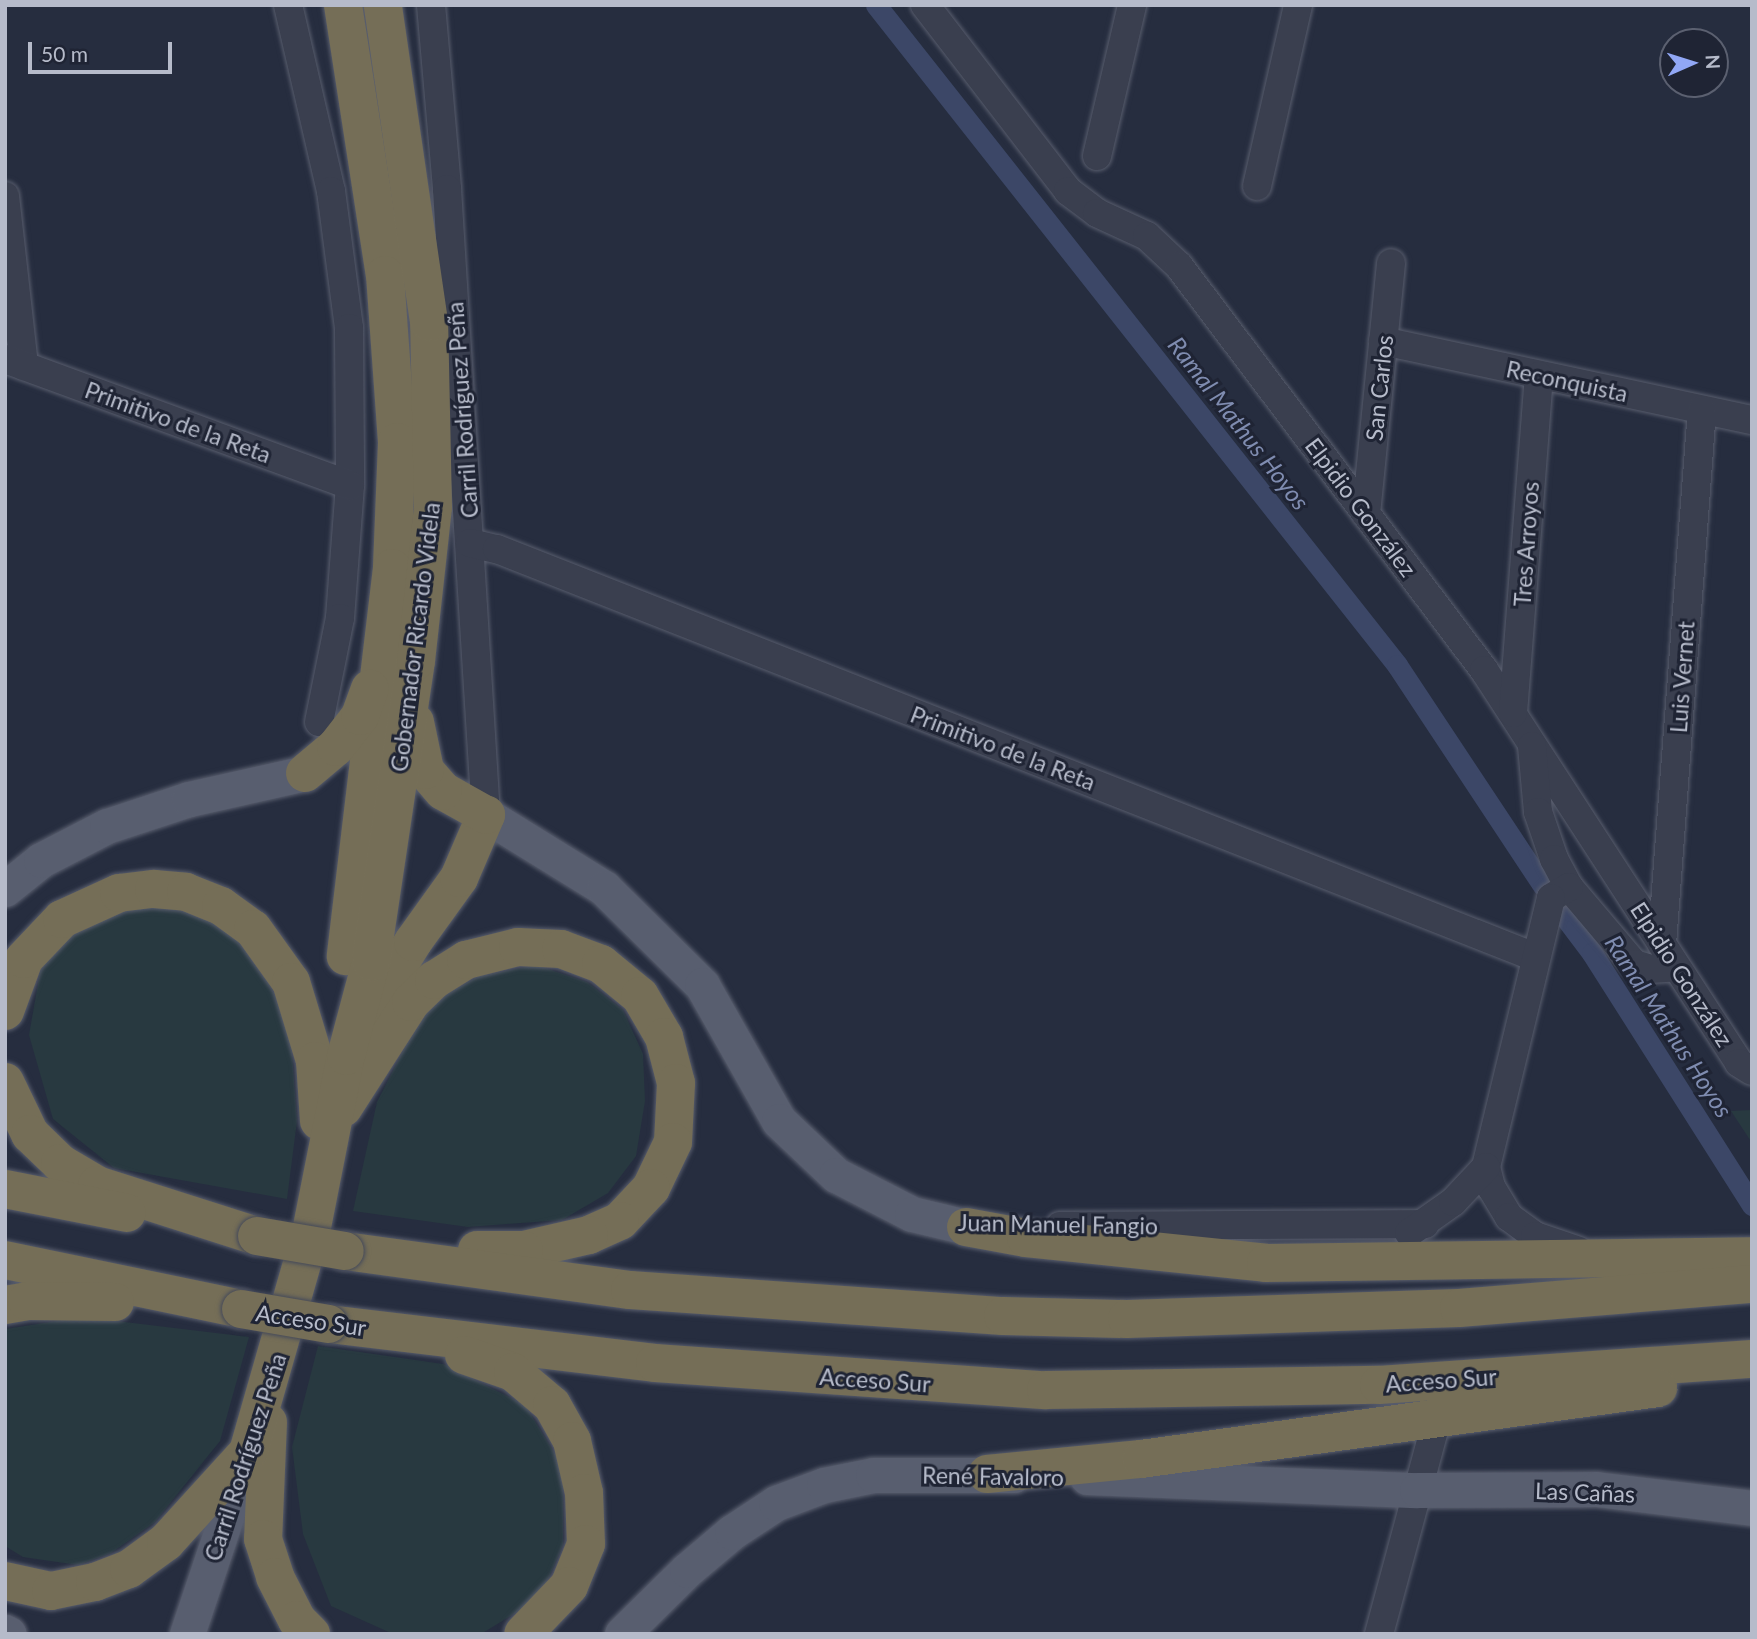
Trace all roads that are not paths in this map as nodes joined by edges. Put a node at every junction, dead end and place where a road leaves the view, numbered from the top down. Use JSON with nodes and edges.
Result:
{"nodes":[{"id":1,"x":288,"y":5,"type":"edge"},
{"id":2,"x":383,"y":5,"type":"edge"},
{"id":3,"x":431,"y":5,"type":"edge"},
{"id":4,"x":925,"y":5,"type":"edge"},
{"id":5,"x":1132,"y":5,"type":"edge"},
{"id":6,"x":1298,"y":5,"type":"edge"},
{"id":7,"x":343,"y":7,"type":"edge"},
{"id":8,"x":1097,"y":156,"type":"dead end"},
{"id":9,"x":1256,"y":186,"type":"dead end"},
{"id":10,"x":5,"y":196,"type":"edge"},
{"id":11,"x":1391,"y":263,"type":"dead end"},
{"id":12,"x":1383,"y":341,"type":"junction"},
{"id":13,"x":15,"y":362,"type":"edge"},
{"id":14,"x":1539,"y":376,"type":"junction"},
{"id":15,"x":1702,"y":410,"type":"junction"},
{"id":16,"x":1752,"y":420,"type":"edge"},
{"id":17,"x":350,"y":485,"type":"junction"},
{"id":18,"x":1366,"y":514,"type":"junction"},
{"id":19,"x":470,"y":543,"type":"junction"},
{"id":20,"x":400,"y":658,"type":"junction"},
{"id":21,"x":1513,"y":713,"type":"junction"},
{"id":22,"x":319,"y":722,"type":"dead end"},
{"id":23,"x":1531,"y":740,"type":"junction"},
{"id":24,"x":305,"y":773,"type":"joint"},
{"id":25,"x":486,"y":815,"type":"junction"},
{"id":26,"x":1569,"y":887,"type":"junction"},
{"id":27,"x":5,"y":889,"type":"edge"},
{"id":28,"x":1669,"y":955,"type":"junction"},
{"id":29,"x":1535,"y":957,"type":"junction"},
{"id":30,"x":5,"y":1011,"type":"edge"},
{"id":31,"x":346,"y":1056,"type":"junction"},
{"id":32,"x":1745,"y":1067,"type":"edge"},
{"id":33,"x":5,"y":1082,"type":"edge"},
{"id":34,"x":333,"y":1125,"type":"junction"},
{"id":35,"x":1486,"y":1167,"type":"junction"},
{"id":36,"x":321,"y":1188,"type":"junction"},
{"id":37,"x":5,"y":1189,"type":"edge"},
{"id":38,"x":1425,"y":1224,"type":"junction"},
{"id":39,"x":966,"y":1227,"type":"junction"},
{"id":40,"x":257,"y":1236,"type":"junction"},
{"id":41,"x":345,"y":1251,"type":"junction"},
{"id":42,"x":1752,"y":1256,"type":"edge"},
{"id":43,"x":1612,"y":1259,"type":"junction"},
{"id":44,"x":5,"y":1260,"type":"edge"},
{"id":45,"x":1351,"y":1265,"type":"junction"},
{"id":46,"x":298,"y":1280,"type":"joint"},
{"id":47,"x":1752,"y":1284,"type":"edge"},
{"id":48,"x":5,"y":1306,"type":"edge"},
{"id":49,"x":241,"y":1309,"type":"junction"},
{"id":50,"x":329,"y":1324,"type":"junction"},
{"id":51,"x":1752,"y":1359,"type":"edge"},
{"id":52,"x":1752,"y":1370,"type":"edge"},
{"id":53,"x":273,"y":1373,"type":"junction"},
{"id":54,"x":1437,"y":1419,"type":"junction"},
{"id":55,"x":248,"y":1451,"type":"junction"},
{"id":56,"x":987,"y":1474,"type":"junction"},
{"id":57,"x":1417,"y":1490,"type":"junction"},
{"id":58,"x":1752,"y":1508,"type":"edge"},
{"id":59,"x":5,"y":1580,"type":"edge"},
{"id":60,"x":187,"y":1634,"type":"edge"},
{"id":61,"x":311,"y":1634,"type":"edge"},
{"id":62,"x":523,"y":1634,"type":"edge"},
{"id":63,"x":622,"y":1634,"type":"edge"},
{"id":64,"x":1378,"y":1634,"type":"edge"}],
"edges":[{"from":1,"to":17,"type":"street"},
{"from":2,"to":20,"type":"highway","name":"Gobernador Ricardo Videla"},
{"from":3,"to":19,"type":"street","name":"Carril Rodríguez Peña"},
{"from":4,"to":18,"type":"street","name":"Elpidio González"},
{"from":5,"to":8,"type":"street"},
{"from":6,"to":9,"type":"street"},
{"from":7,"to":20,"type":"highway","name":"Gobernador Ricardo Videla"},
{"from":10,"to":13,"type":"street"},
{"from":11,"to":12,"type":"street","name":"San Carlos"},
{"from":12,"to":14,"type":"street","name":"Reconquista"},
{"from":12,"to":18,"type":"street","name":"San Carlos"},
{"from":13,"to":17,"type":"street","name":"Primitivo de la Reta"},
{"from":14,"to":15,"type":"street","name":"Reconquista"},
{"from":14,"to":21,"type":"street","name":"Tres Arroyos"},
{"from":15,"to":16,"type":"street","name":"Reconquista"},
{"from":15,"to":28,"type":"street","name":"Luis Vernet"},
{"from":17,"to":22,"type":"street"},
{"from":18,"to":21,"type":"street","name":"Elpidio González"},
{"from":19,"to":25,"type":"street","name":"Carril Rodríguez Peña"},
{"from":19,"to":29,"type":"street","name":"Primitivo de la Reta"},
{"from":20,"to":24,"type":"highway"},
{"from":20,"to":25,"type":"highway"},
{"from":20,"to":31,"type":"highway","name":"Gobernador Ricardo Videla"},
{"from":21,"to":23,"type":"street","name":"Elpidio González"},
{"from":23,"to":26,"type":"street"},
{"from":23,"to":28,"type":"street","name":"Elpidio González"},
{"from":24,"to":27,"type":"main road"},
{"from":25,"to":31,"type":"highway"},
{"from":25,"to":39,"type":"main road","name":"Juan Manuel Fangio"},
{"from":26,"to":28,"type":"street"},
{"from":26,"to":29,"type":"street"},
{"from":28,"to":32,"type":"street","name":"Elpidio González"},
{"from":29,"to":35,"type":"street"},
{"from":30,"to":36,"type":"highway"},
{"from":31,"to":34,"type":"highway","name":"Gobernador Ricardo Videla"},
{"from":33,"to":40,"type":"highway"},
{"from":34,"to":36,"type":"highway","name":"Gobernador Ricardo Videla"},
{"from":34,"to":41,"type":"highway"},
{"from":35,"to":38,"type":"street"},
{"from":35,"to":43,"type":"street"},
{"from":36,"to":46,"type":"highway","name":"Gobernador Ricardo Videla"},
{"from":37,"to":40,"type":"highway"},
{"from":38,"to":39,"type":"street","name":"Juan Manuel Fangio"},
{"from":38,"to":45,"type":"street"},
{"from":39,"to":45,"type":"highway"},
{"from":40,"to":41,"type":"highway","bridge":true},
{"from":41,"to":47,"type":"highway"},
{"from":42,"to":43,"type":"highway"},
{"from":43,"to":45,"type":"highway"},
{"from":44,"to":49,"type":"highway","name":"Acceso Sur"},
{"from":46,"to":53,"type":"highway","name":"Carril Rodríguez Peña"},
{"from":48,"to":49,"type":"highway"},
{"from":49,"to":50,"type":"highway","name":"Acceso Sur","bridge":true},
{"from":50,"to":51,"type":"highway","name":"Acceso Sur"},
{"from":50,"to":62,"type":"highway"},
{"from":52,"to":54,"type":"highway"},
{"from":53,"to":55,"type":"highway","name":"Carril Rodríguez Peña"},
{"from":53,"to":61,"type":"highway"},
{"from":54,"to":56,"type":"highway"},
{"from":54,"to":57,"type":"street"},
{"from":55,"to":59,"type":"highway"},
{"from":55,"to":60,"type":"main road","name":"Carril Rodríguez Peña"},
{"from":56,"to":57,"type":"main road","name":"René Favaloro"},
{"from":56,"to":63,"type":"main road","name":"René Favaloro"},
{"from":57,"to":58,"type":"main road","name":"Las Cañas"},
{"from":57,"to":64,"type":"street"}]}
